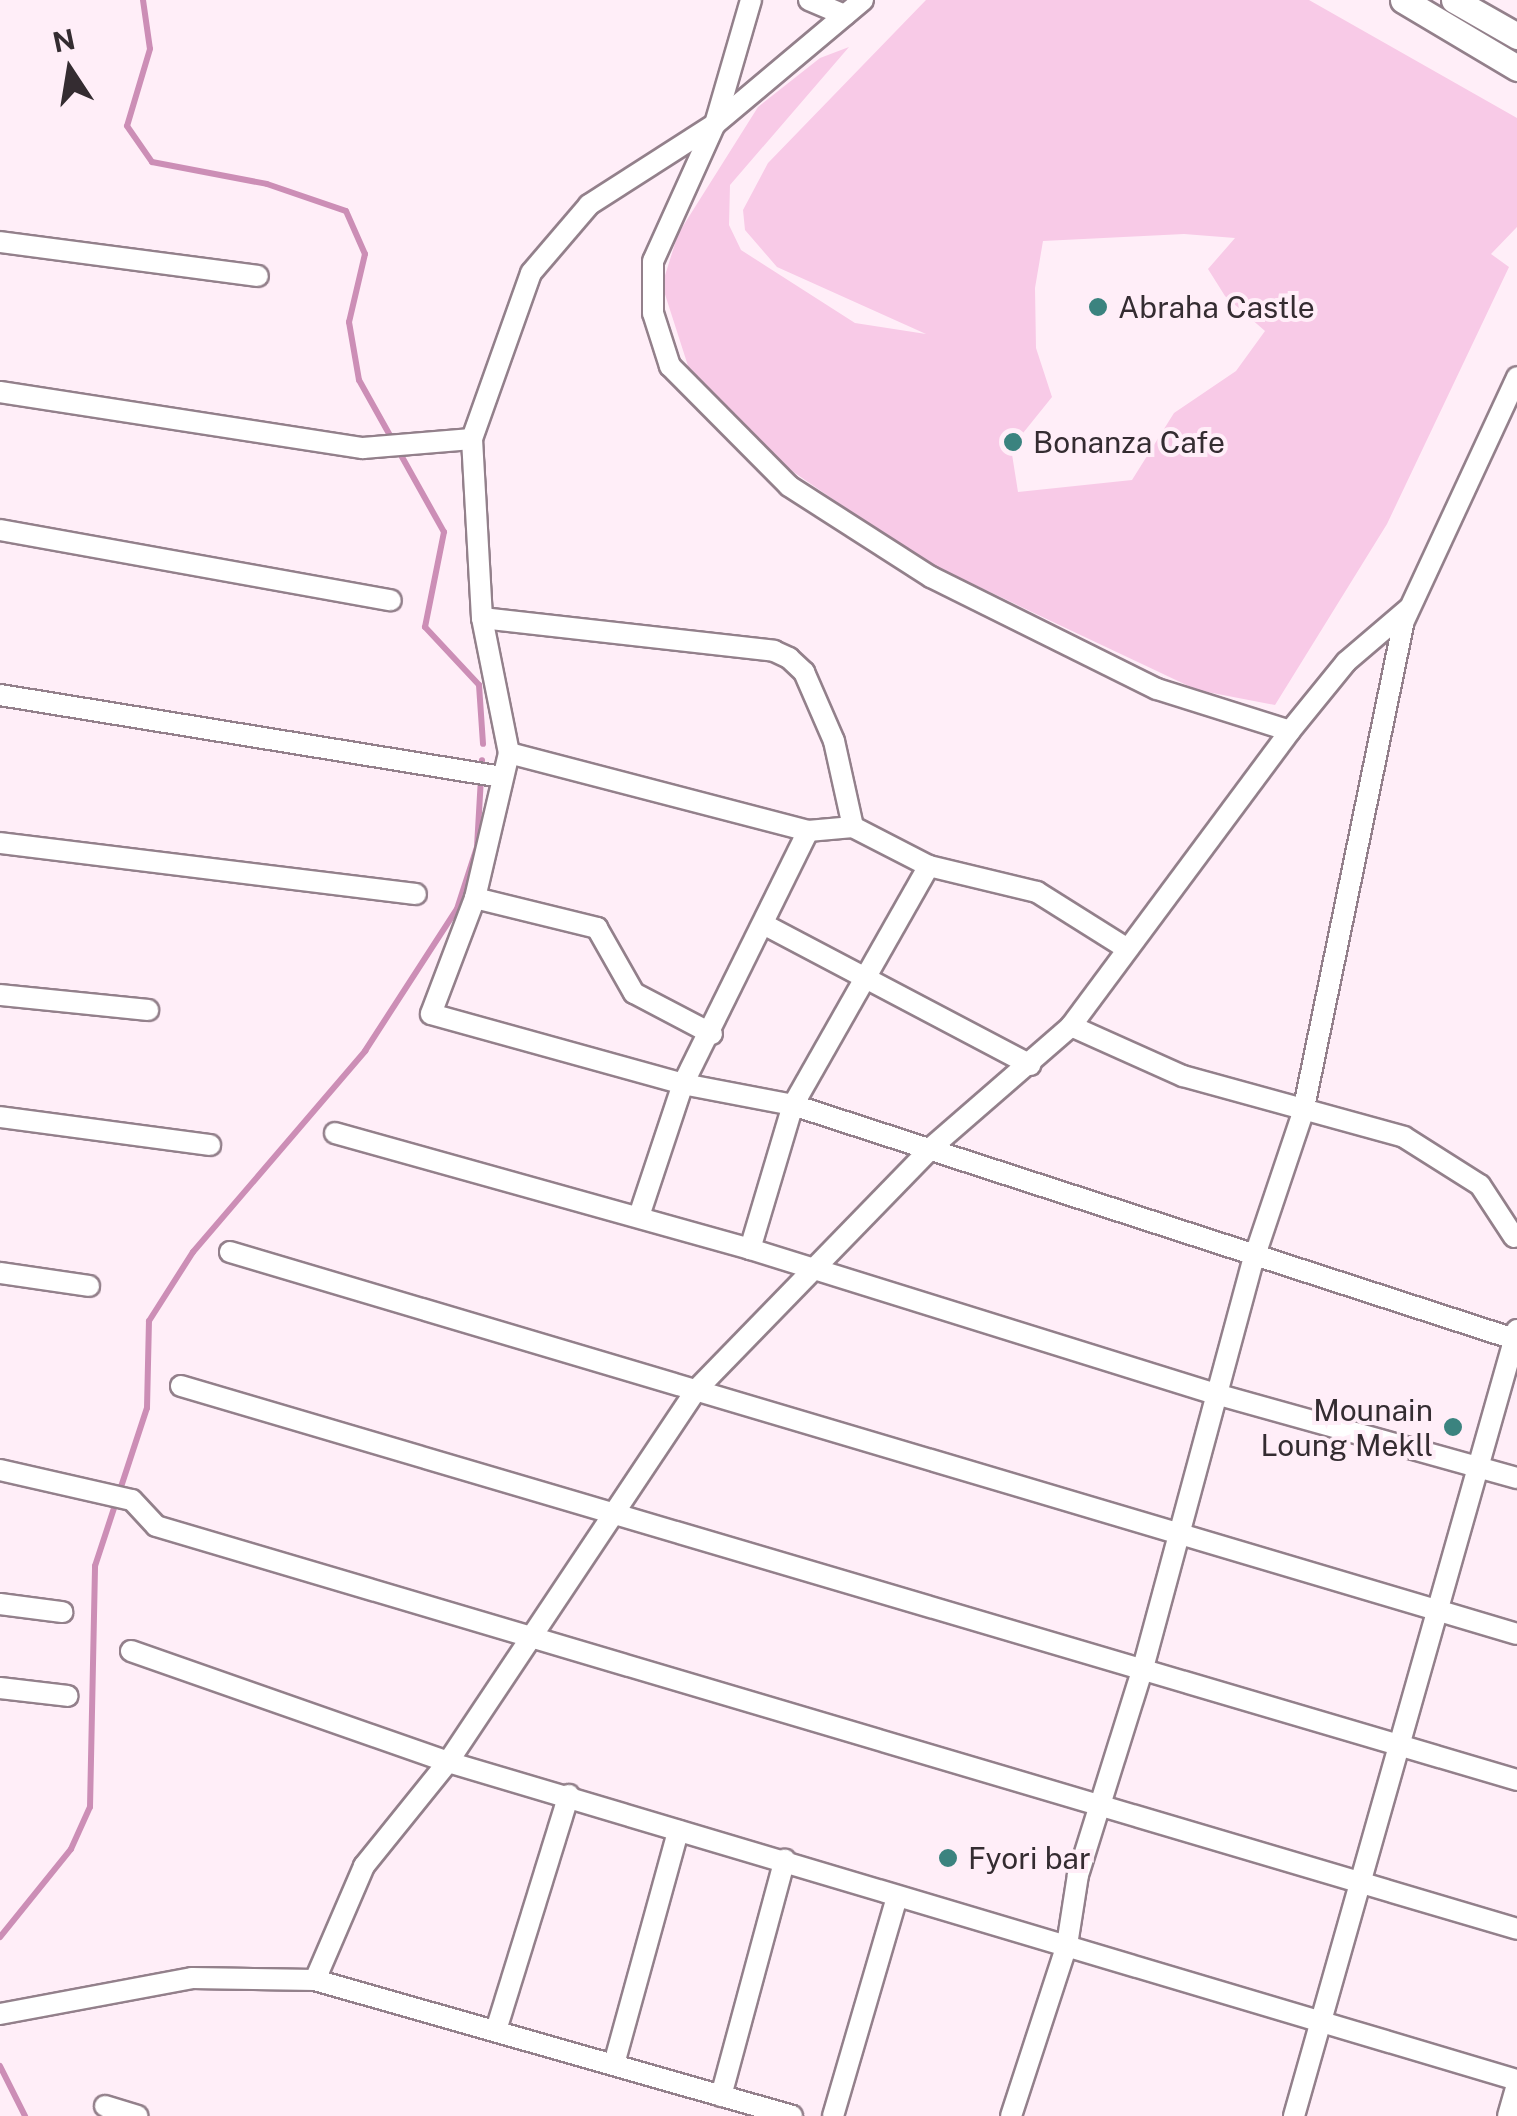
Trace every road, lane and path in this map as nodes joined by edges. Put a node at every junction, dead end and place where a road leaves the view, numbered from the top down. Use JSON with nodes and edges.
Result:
{"nodes":[{"id":1,"x":751,"y":0,"type":"edge"},
{"id":2,"x":809,"y":0,"type":"edge"},
{"id":3,"x":864,"y":0,"type":"edge"},
{"id":4,"x":1403,"y":0,"type":"edge"},
{"id":5,"x":1459,"y":3,"type":"edge"},
{"id":6,"x":845,"y":15,"type":"junction"},
{"id":7,"x":1448,"y":27,"type":"junction"},
{"id":8,"x":1517,"y":36,"type":"edge"},
{"id":9,"x":1517,"y":68,"type":"edge"},
{"id":10,"x":715,"y":124,"type":"junction"},
{"id":11,"x":0,"y":242,"type":"edge"},
{"id":12,"x":258,"y":276,"type":"dead end"},
{"id":13,"x":1517,"y":377,"type":"edge"},
{"id":14,"x":0,"y":392,"type":"edge"},
{"id":15,"x":472,"y":439,"type":"junction"},
{"id":16,"x":0,"y":530,"type":"edge"},
{"id":17,"x":391,"y":600,"type":"dead end"},
{"id":18,"x":1409,"y":607,"type":"junction"},
{"id":19,"x":482,"y":618,"type":"junction"},
{"id":20,"x":0,"y":696,"type":"edge"},
{"id":21,"x":1290,"y":731,"type":"junction"},
{"id":22,"x":509,"y":753,"type":"junction"},
{"id":23,"x":502,"y":777,"type":"junction"},
{"id":24,"x":853,"y":827,"type":"junction"},
{"id":25,"x":808,"y":831,"type":"junction"},
{"id":26,"x":0,"y":843,"type":"edge"},
{"id":27,"x":929,"y":866,"type":"junction"},
{"id":28,"x":416,"y":894,"type":"dead end"},
{"id":29,"x":475,"y":898,"type":"junction"},
{"id":30,"x":765,"y":925,"type":"junction"},
{"id":31,"x":1126,"y":948,"type":"junction"},
{"id":32,"x":869,"y":980,"type":"junction"},
{"id":33,"x":0,"y":994,"type":"edge"},
{"id":34,"x":148,"y":1010,"type":"dead end"},
{"id":35,"x":1071,"y":1026,"type":"junction"},
{"id":36,"x":712,"y":1034,"type":"junction"},
{"id":37,"x":1030,"y":1065,"type":"junction"},
{"id":38,"x":683,"y":1084,"type":"junction"},
{"id":39,"x":793,"y":1105,"type":"junction"},
{"id":40,"x":1302,"y":1112,"type":"junction"},
{"id":41,"x":0,"y":1117,"type":"edge"},
{"id":42,"x":335,"y":1133,"type":"dead end"},
{"id":43,"x":210,"y":1145,"type":"dead end"},
{"id":44,"x":932,"y":1147,"type":"junction"},
{"id":45,"x":639,"y":1216,"type":"junction"},
{"id":46,"x":1514,"y":1237,"type":"dead end"},
{"id":47,"x":750,"y":1249,"type":"junction"},
{"id":48,"x":230,"y":1252,"type":"dead end"},
{"id":49,"x":1254,"y":1258,"type":"junction"},
{"id":50,"x":806,"y":1270,"type":"junction"},
{"id":51,"x":0,"y":1273,"type":"edge"},
{"id":52,"x":89,"y":1286,"type":"dead end"},
{"id":53,"x":1516,"y":1334,"type":"edge"},
{"id":54,"x":181,"y":1386,"type":"dead end"},
{"id":55,"x":697,"y":1388,"type":"junction"},
{"id":56,"x":1216,"y":1394,"type":"junction"},
{"id":57,"x":1478,"y":1466,"type":"junction"},
{"id":58,"x":0,"y":1470,"type":"edge"},
{"id":59,"x":1517,"y":1478,"type":"edge"},
{"id":60,"x":612,"y":1509,"type":"junction"},
{"id":61,"x":1181,"y":1530,"type":"junction"},
{"id":62,"x":0,"y":1604,"type":"edge"},
{"id":63,"x":1437,"y":1609,"type":"junction"},
{"id":64,"x":62,"y":1612,"type":"dead end"},
{"id":65,"x":532,"y":1634,"type":"junction"},
{"id":66,"x":1517,"y":1634,"type":"edge"},
{"id":67,"x":131,"y":1651,"type":"dead end"},
{"id":68,"x":1144,"y":1668,"type":"junction"},
{"id":69,"x":0,"y":1688,"type":"edge"},
{"id":70,"x":68,"y":1696,"type":"dead end"},
{"id":71,"x":1398,"y":1742,"type":"junction"},
{"id":72,"x":448,"y":1762,"type":"junction"},
{"id":73,"x":1517,"y":1780,"type":"edge"},
{"id":74,"x":569,"y":1795,"type":"junction"},
{"id":75,"x":1102,"y":1803,"type":"junction"},
{"id":76,"x":678,"y":1831,"type":"junction"},
{"id":77,"x":784,"y":1859,"type":"junction"},
{"id":78,"x":1359,"y":1884,"type":"junction"},
{"id":79,"x":897,"y":1896,"type":"junction"},
{"id":80,"x":1517,"y":1929,"type":"edge"},
{"id":81,"x":1067,"y":1945,"type":"junction"},
{"id":82,"x":314,"y":1980,"type":"junction"},
{"id":83,"x":2,"y":2014,"type":"edge"},
{"id":84,"x":1320,"y":2021,"type":"junction"},
{"id":85,"x":497,"y":2027,"type":"junction"},
{"id":86,"x":614,"y":2064,"type":"junction"},
{"id":87,"x":1517,"y":2082,"type":"edge"},
{"id":88,"x":721,"y":2096,"type":"junction"},
{"id":89,"x":792,"y":2116,"type":"edge"},
{"id":90,"x":833,"y":2116,"type":"edge"},
{"id":91,"x":1011,"y":2116,"type":"edge"},
{"id":92,"x":1294,"y":2116,"type":"edge"},
{"id":93,"x":1508,"y":2116,"type":"edge"}],
"edges":[{"from":1,"to":10,"type":"street"},
{"from":2,"to":6,"type":"street"},
{"from":3,"to":6,"type":"street"},
{"from":4,"to":7,"type":"main road"},
{"from":5,"to":7,"type":"main road"},
{"from":5,"to":8,"type":"main road"},
{"from":6,"to":10,"type":"street"},
{"from":7,"to":9,"type":"main road"},
{"from":10,"to":15,"type":"street"},
{"from":10,"to":21,"type":"street"},
{"from":11,"to":12,"type":"street"},
{"from":13,"to":18,"type":"street"},
{"from":14,"to":15,"type":"street"},
{"from":15,"to":19,"type":"street"},
{"from":16,"to":17,"type":"street"},
{"from":18,"to":21,"type":"street"},
{"from":18,"to":40,"type":"street"},
{"from":19,"to":22,"type":"street"},
{"from":19,"to":24,"type":"street"},
{"from":20,"to":23,"type":"street"},
{"from":21,"to":31,"type":"street"},
{"from":22,"to":23,"type":"street"},
{"from":22,"to":25,"type":"street"},
{"from":23,"to":29,"type":"street"},
{"from":24,"to":25,"type":"street"},
{"from":24,"to":27,"type":"street"},
{"from":25,"to":30,"type":"street"},
{"from":26,"to":28,"type":"street"},
{"from":27,"to":31,"type":"street"},
{"from":27,"to":32,"type":"street"},
{"from":29,"to":36,"type":"street"},
{"from":29,"to":38,"type":"street"},
{"from":30,"to":32,"type":"street"},
{"from":30,"to":36,"type":"street"},
{"from":31,"to":35,"type":"street"},
{"from":32,"to":37,"type":"street"},
{"from":32,"to":39,"type":"street"},
{"from":33,"to":34,"type":"street"},
{"from":35,"to":37,"type":"street"},
{"from":35,"to":40,"type":"street"},
{"from":36,"to":38,"type":"street"},
{"from":37,"to":44,"type":"street"},
{"from":38,"to":39,"type":"street"},
{"from":38,"to":45,"type":"street"},
{"from":39,"to":44,"type":"street"},
{"from":39,"to":47,"type":"street"},
{"from":40,"to":46,"type":"street"},
{"from":40,"to":49,"type":"street"},
{"from":41,"to":43,"type":"street"},
{"from":42,"to":45,"type":"street"},
{"from":44,"to":49,"type":"street"},
{"from":44,"to":50,"type":"street"},
{"from":45,"to":47,"type":"street"},
{"from":47,"to":50,"type":"street"},
{"from":48,"to":55,"type":"street"},
{"from":49,"to":53,"type":"street"},
{"from":49,"to":56,"type":"street"},
{"from":50,"to":55,"type":"street"},
{"from":50,"to":56,"type":"street"},
{"from":51,"to":52,"type":"street"},
{"from":53,"to":57,"type":"street"},
{"from":54,"to":60,"type":"street"},
{"from":55,"to":60,"type":"street"},
{"from":55,"to":61,"type":"street"},
{"from":56,"to":57,"type":"street"},
{"from":56,"to":61,"type":"street"},
{"from":57,"to":59,"type":"street"},
{"from":57,"to":63,"type":"street"},
{"from":58,"to":65,"type":"street"},
{"from":60,"to":65,"type":"street"},
{"from":60,"to":68,"type":"street"},
{"from":61,"to":63,"type":"street"},
{"from":61,"to":68,"type":"street"},
{"from":62,"to":64,"type":"street"},
{"from":63,"to":66,"type":"street"},
{"from":63,"to":71,"type":"street"},
{"from":65,"to":72,"type":"street"},
{"from":65,"to":75,"type":"street"},
{"from":67,"to":72,"type":"street"},
{"from":68,"to":71,"type":"street"},
{"from":68,"to":75,"type":"street"},
{"from":69,"to":70,"type":"street"},
{"from":71,"to":73,"type":"street"},
{"from":71,"to":78,"type":"street"},
{"from":72,"to":74,"type":"street"},
{"from":72,"to":82,"type":"street"},
{"from":74,"to":76,"type":"street"},
{"from":74,"to":85,"type":"street"},
{"from":75,"to":78,"type":"street"},
{"from":75,"to":81,"type":"street"},
{"from":76,"to":77,"type":"street"},
{"from":76,"to":86,"type":"street"},
{"from":77,"to":79,"type":"street"},
{"from":77,"to":88,"type":"street"},
{"from":78,"to":80,"type":"street"},
{"from":78,"to":84,"type":"street"},
{"from":79,"to":81,"type":"street"},
{"from":79,"to":90,"type":"street"},
{"from":81,"to":84,"type":"street"},
{"from":81,"to":91,"type":"street"},
{"from":82,"to":83,"type":"street"},
{"from":82,"to":85,"type":"street"},
{"from":84,"to":87,"type":"street"},
{"from":84,"to":92,"type":"street"},
{"from":85,"to":86,"type":"street"},
{"from":86,"to":88,"type":"street"},
{"from":87,"to":93,"type":"street"},
{"from":88,"to":89,"type":"street"}]}
